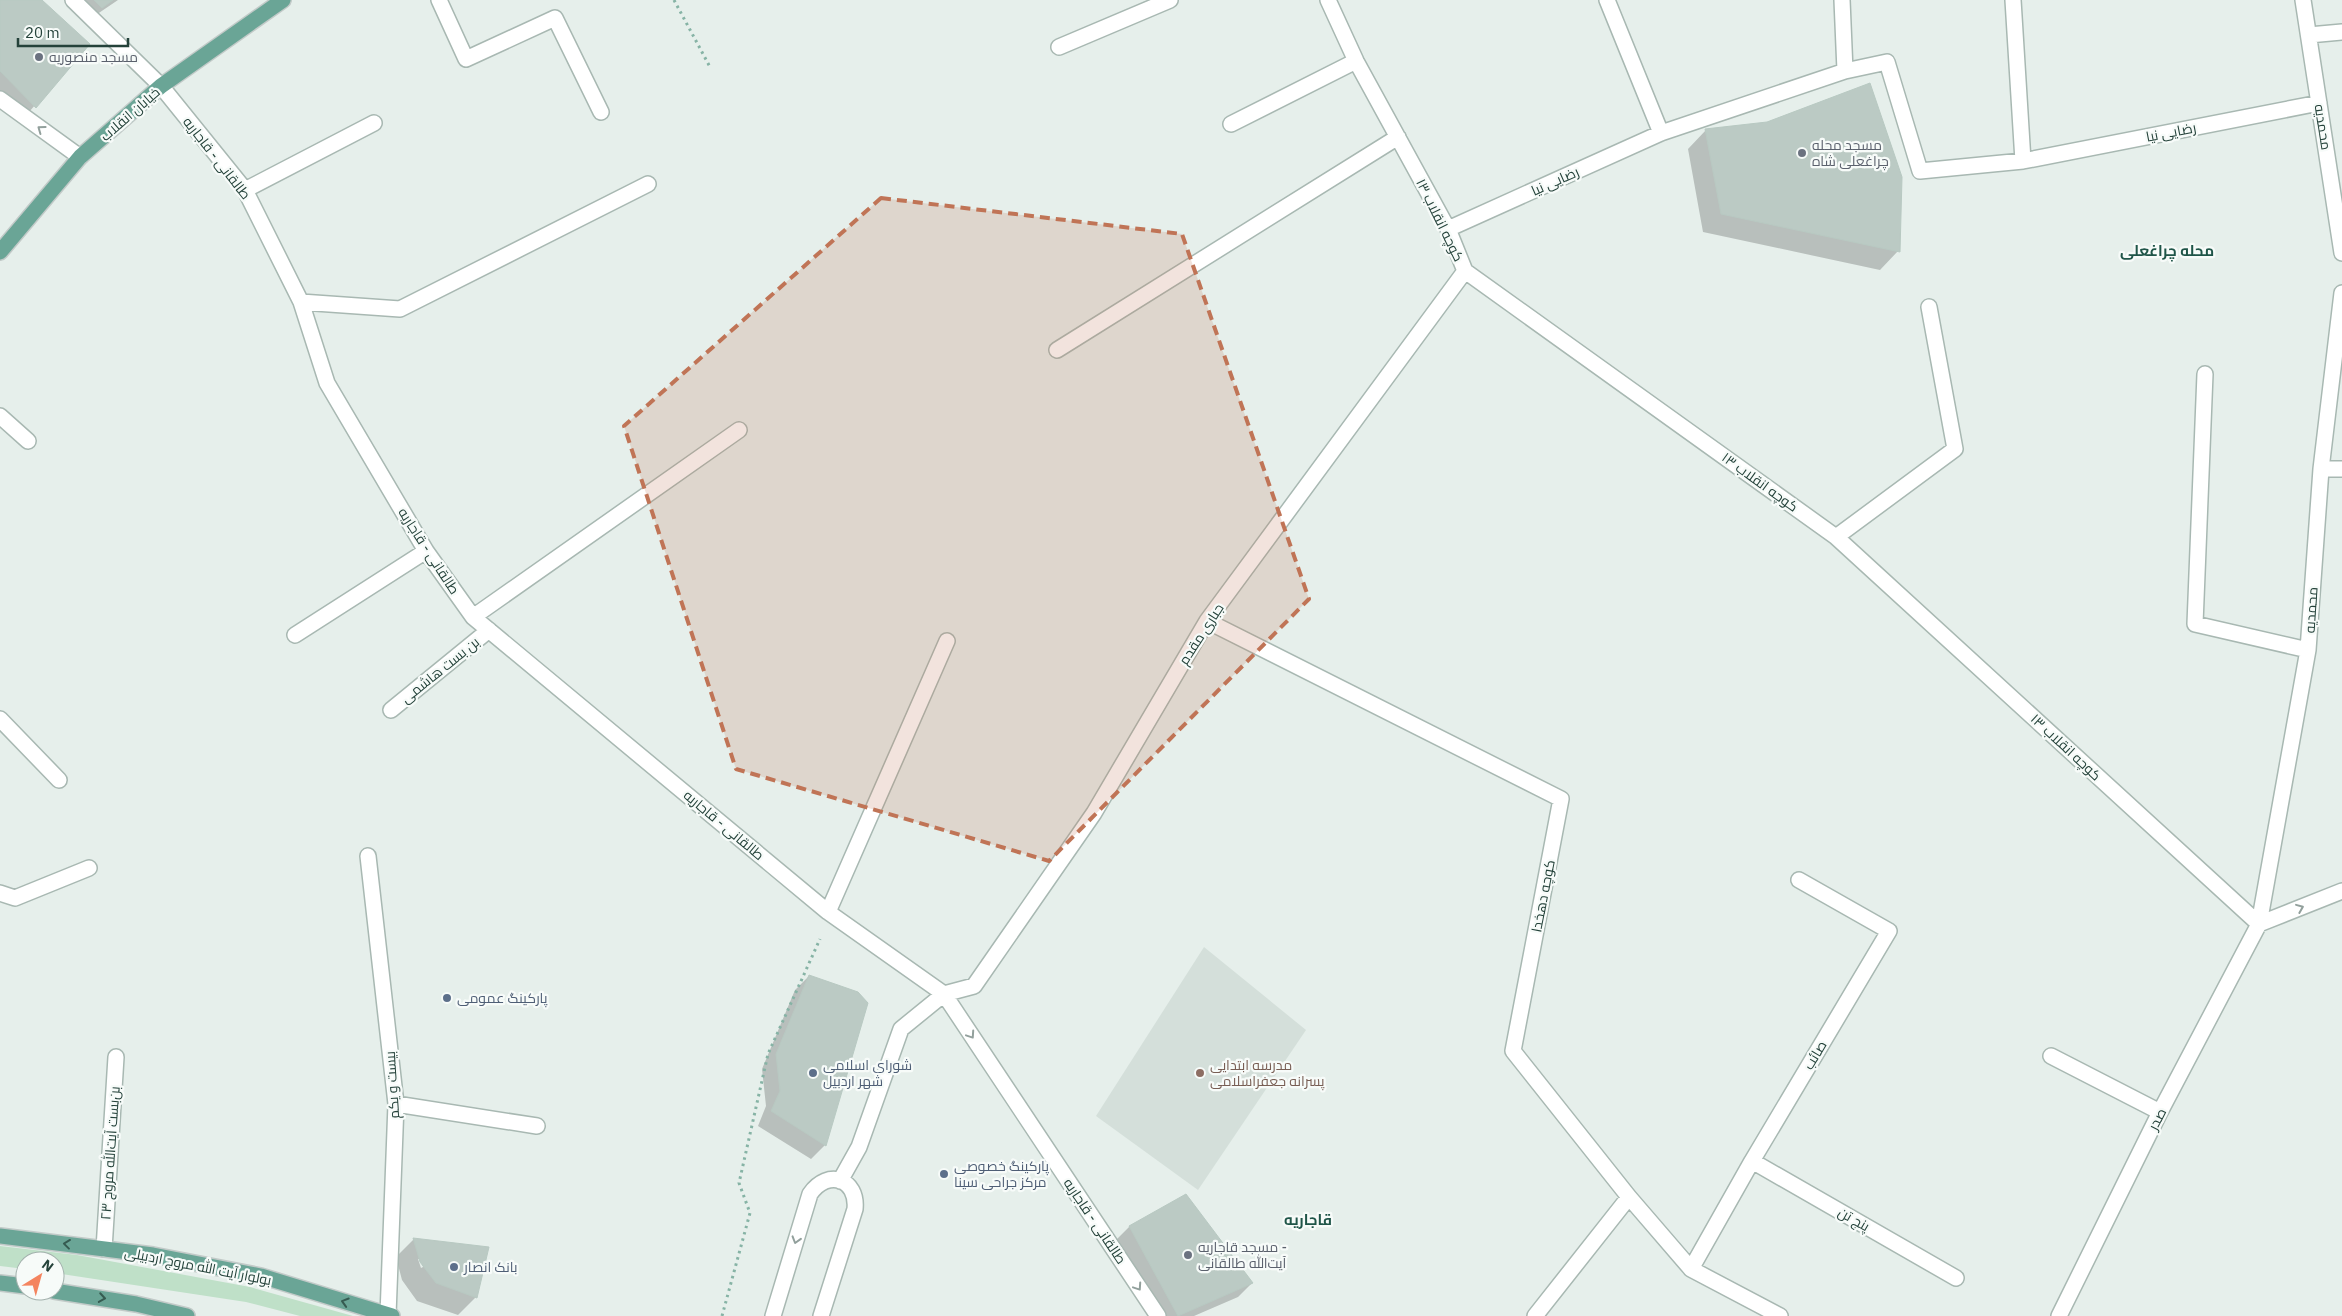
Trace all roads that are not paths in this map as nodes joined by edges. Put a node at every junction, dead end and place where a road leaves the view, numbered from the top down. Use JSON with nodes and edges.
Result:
{"nodes":[{"id":1,"x":73,"y":0,"type":"edge"},
{"id":2,"x":283,"y":0,"type":"edge"},
{"id":3,"x":439,"y":0,"type":"edge"},
{"id":4,"x":1170,"y":0,"type":"edge"},
{"id":5,"x":1328,"y":0,"type":"edge"},
{"id":6,"x":1607,"y":0,"type":"edge"},
{"id":7,"x":1842,"y":0,"type":"edge"},
{"id":8,"x":2013,"y":0,"type":"edge"},
{"id":9,"x":2303,"y":0,"type":"edge"},
{"id":10,"x":2342,"y":32,"type":"edge"},
{"id":11,"x":2309,"y":35,"type":"junction"},
{"id":12,"x":1059,"y":47,"type":"dead end"},
{"id":13,"x":1356,"y":61,"type":"junction"},
{"id":14,"x":1845,"y":71,"type":"junction"},
{"id":15,"x":161,"y":86,"type":"junction"},
{"id":16,"x":0,"y":99,"type":"edge"},
{"id":17,"x":2319,"y":103,"type":"junction"},
{"id":18,"x":601,"y":112,"type":"dead end"},
{"id":19,"x":374,"y":123,"type":"dead end"},
{"id":20,"x":1232,"y":124,"type":"dead end"},
{"id":21,"x":1661,"y":133,"type":"junction"},
{"id":22,"x":1398,"y":137,"type":"junction"},
{"id":23,"x":80,"y":157,"type":"junction"},
{"id":24,"x":2023,"y":161,"type":"junction"},
{"id":25,"x":2336,"y":180,"type":"edge"},
{"id":26,"x":648,"y":184,"type":"dead end"},
{"id":27,"x":245,"y":190,"type":"junction"},
{"id":28,"x":1448,"y":229,"type":"junction"},
{"id":29,"x":0,"y":252,"type":"edge"},
{"id":30,"x":2342,"y":253,"type":"edge"},
{"id":31,"x":1465,"y":271,"type":"junction"},
{"id":32,"x":2342,"y":293,"type":"edge"},
{"id":33,"x":301,"y":302,"type":"junction"},
{"id":34,"x":1929,"y":307,"type":"dead end"},
{"id":35,"x":1057,"y":350,"type":"dead end"},
{"id":36,"x":2205,"y":374,"type":"dead end"},
{"id":37,"x":0,"y":416,"type":"edge"},
{"id":38,"x":739,"y":430,"type":"dead end"},
{"id":39,"x":28,"y":441,"type":"dead end"},
{"id":40,"x":2321,"y":469,"type":"junction"},
{"id":41,"x":2342,"y":470,"type":"edge"},
{"id":42,"x":1836,"y":537,"type":"junction"},
{"id":43,"x":426,"y":551,"type":"junction"},
{"id":44,"x":473,"y":617,"type":"junction"},
{"id":45,"x":1207,"y":621,"type":"junction"},
{"id":46,"x":489,"y":630,"type":"junction"},
{"id":47,"x":295,"y":635,"type":"dead end"},
{"id":48,"x":946,"y":641,"type":"dead end"},
{"id":49,"x":2308,"y":650,"type":"junction"},
{"id":50,"x":391,"y":710,"type":"dead end"},
{"id":51,"x":0,"y":719,"type":"edge"},
{"id":52,"x":59,"y":780,"type":"dead end"},
{"id":53,"x":368,"y":856,"type":"dead end"},
{"id":54,"x":89,"y":868,"type":"dead end"},
{"id":55,"x":1799,"y":880,"type":"dead end"},
{"id":56,"x":2342,"y":891,"type":"edge"},
{"id":57,"x":0,"y":893,"type":"edge"},
{"id":58,"x":828,"y":912,"type":"junction"},
{"id":59,"x":2259,"y":924,"type":"junction"},
{"id":60,"x":944,"y":994,"type":"junction"},
{"id":61,"x":2051,"y":1056,"type":"dead end"},
{"id":62,"x":116,"y":1057,"type":"dead end"},
{"id":63,"x":396,"y":1104,"type":"junction"},
{"id":64,"x":2160,"y":1112,"type":"junction"},
{"id":65,"x":537,"y":1126,"type":"dead end"},
{"id":66,"x":1752,"y":1161,"type":"junction"},
{"id":67,"x":840,"y":1181,"type":"junction"},
{"id":68,"x":1629,"y":1197,"type":"junction"},
{"id":69,"x":0,"y":1236,"type":"edge"},
{"id":70,"x":104,"y":1248,"type":"junction"},
{"id":71,"x":1691,"y":1269,"type":"junction"},
{"id":72,"x":1956,"y":1278,"type":"dead end"},
{"id":73,"x":0,"y":1283,"type":"edge"},
{"id":74,"x":15,"y":1285,"type":"edge"},
{"id":75,"x":65,"y":1293,"type":"edge"},
{"id":76,"x":390,"y":1315,"type":"edge"},
{"id":77,"x":187,"y":1316,"type":"edge"},
{"id":78,"x":773,"y":1316,"type":"edge"},
{"id":79,"x":821,"y":1316,"type":"edge"},
{"id":80,"x":1158,"y":1316,"type":"edge"},
{"id":81,"x":1535,"y":1316,"type":"edge"},
{"id":82,"x":1780,"y":1316,"type":"edge"},
{"id":83,"x":2059,"y":1316,"type":"edge"}],
"edges":[{"from":1,"to":15,"type":"street","name":"طالقانی - قاجاریه"},
{"from":2,"to":15,"type":"main road","name":"خیابان انقلاب"},
{"from":3,"to":18,"type":"street"},
{"from":4,"to":12,"type":"street"},
{"from":5,"to":13,"type":"street","name":"کوچه انقلاب ۱۳"},
{"from":6,"to":21,"type":"street"},
{"from":7,"to":14,"type":"street"},
{"from":8,"to":24,"type":"street"},
{"from":9,"to":11,"type":"street","name":"محمدیه"},
{"from":10,"to":11,"type":"street"},
{"from":11,"to":17,"type":"street","name":"محمدیه"},
{"from":13,"to":20,"type":"street"},
{"from":13,"to":22,"type":"street","name":"کوچه انقلاب ۱۳"},
{"from":14,"to":21,"type":"street","name":"رضایی نیا"},
{"from":14,"to":24,"type":"street","name":"رضایی نیا"},
{"from":15,"to":23,"type":"main road","name":"خیابان انقلاب"},
{"from":15,"to":27,"type":"street","name":"طالقانی - قاجاریه"},
{"from":23,"to":16,"type":"street","one_way":true},
{"from":17,"to":24,"type":"street","name":"رضایی نیا"},
{"from":17,"to":25,"type":"street","name":"محمدیه"},
{"from":19,"to":27,"type":"street"},
{"from":21,"to":28,"type":"street","name":"رضایی نیا"},
{"from":22,"to":28,"type":"street","name":"کوچه انقلاب ۱۳"},
{"from":22,"to":35,"type":"street"},
{"from":23,"to":29,"type":"main road","name":"خیابان انقلاب"},
{"from":25,"to":30,"type":"street","name":"محمدیه"},
{"from":26,"to":33,"type":"street"},
{"from":27,"to":33,"type":"street","name":"طالقانی - قاجاریه"},
{"from":28,"to":31,"type":"street","name":"کوچه انقلاب ۱۳"},
{"from":31,"to":42,"type":"street","name":"کوچه انقلاب ۱۳"},
{"from":31,"to":45,"type":"street","name":"جباری مقدم"},
{"from":32,"to":40,"type":"street","name":"محمدیه"},
{"from":33,"to":43,"type":"street","name":"طالقانی - قاجاریه"},
{"from":34,"to":42,"type":"street"},
{"from":36,"to":49,"type":"street"},
{"from":37,"to":39,"type":"street"},
{"from":38,"to":44,"type":"street"},
{"from":40,"to":41,"type":"street"},
{"from":40,"to":49,"type":"street","name":"محمدیه"},
{"from":42,"to":59,"type":"street","name":"کوچه انقلاب ۱۳"},
{"from":43,"to":44,"type":"street","name":"طالقانی - قاجاریه"},
{"from":43,"to":47,"type":"street"},
{"from":44,"to":46,"type":"street","name":"طالقانی - قاجاریه"},
{"from":45,"to":60,"type":"street","name":"جباری مقدم"},
{"from":45,"to":68,"type":"street","name":"کوچه دهخدا"},
{"from":46,"to":50,"type":"street","name":"بن بست هاشمی"},
{"from":46,"to":58,"type":"street","name":"طالقانی - قاجاریه"},
{"from":48,"to":58,"type":"street"},
{"from":49,"to":59,"type":"street","name":"محمدیه"},
{"from":51,"to":52,"type":"street"},
{"from":53,"to":63,"type":"street","name":"بیست و یکم"},
{"from":54,"to":57,"type":"street"},
{"from":55,"to":66,"type":"street","name":"صائب"},
{"from":59,"to":56,"type":"street","one_way":true},
{"from":58,"to":60,"type":"street","name":"طالقانی - قاجاریه"},
{"from":59,"to":64,"type":"street","name":"صدر"},
{"from":60,"to":67,"type":"street"},
{"from":60,"to":80,"type":"street","name":"طالقانی - قاجاریه","one_way":true},
{"from":61,"to":64,"type":"street"},
{"from":62,"to":70,"type":"street","name":"بن‌بست آیت‌الله مروج ۲۳"},
{"from":63,"to":65,"type":"street"},
{"from":63,"to":76,"type":"street","name":"بیست و یکم"},
{"from":64,"to":83,"type":"street","name":"صدر"},
{"from":66,"to":71,"type":"street","name":"صائب"},
{"from":66,"to":72,"type":"street","name":"پنج تن"},
{"from":67,"to":78,"type":"street","one_way":true},
{"from":67,"to":79,"type":"street"},
{"from":68,"to":71,"type":"street"},
{"from":68,"to":81,"type":"street"},
{"from":70,"to":69,"type":"main road","name":"بولوار آیت الله مروج اردبیلی","one_way":true},
{"from":76,"to":70,"type":"main road","name":"بولوار آیت الله مروج اردبیلی","one_way":true},
{"from":71,"to":82,"type":"street"},
{"from":73,"to":74,"type":"main road"},
{"from":75,"to":77,"type":"main road","one_way":true}]}
